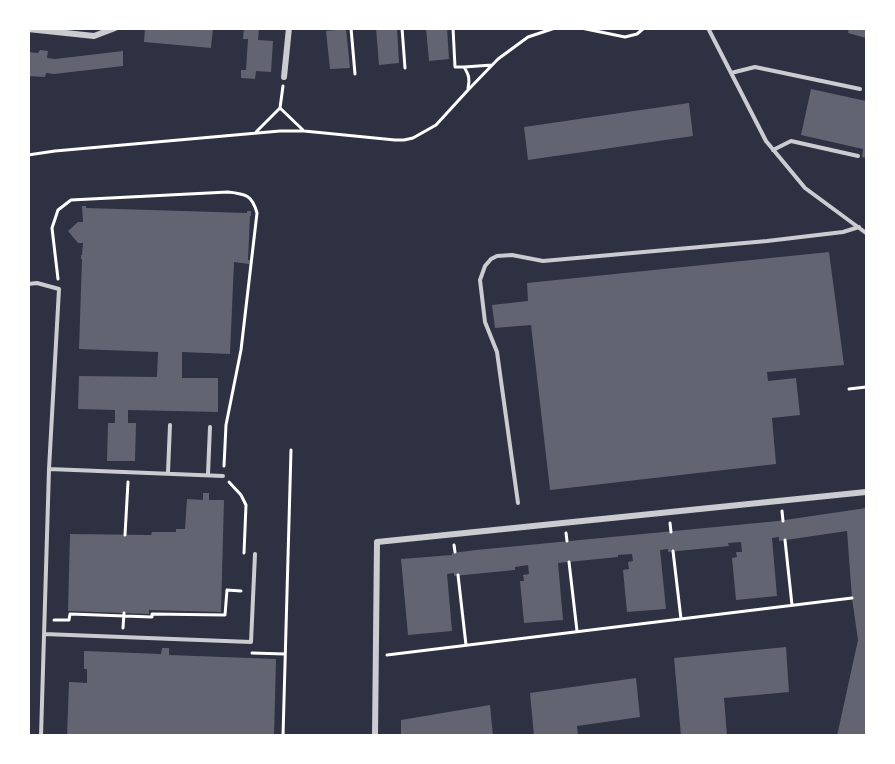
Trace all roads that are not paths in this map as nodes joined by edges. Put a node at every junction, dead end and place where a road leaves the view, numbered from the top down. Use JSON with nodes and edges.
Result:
{"nodes":[{"id":1,"x":115,"y":28,"type":"edge"},
{"id":2,"x":288,"y":28,"type":"edge"},
{"id":3,"x":708,"y":28,"type":"edge"},
{"id":4,"x":28,"y":29,"type":"edge"},
{"id":5,"x":731,"y":73,"type":"junction"},
{"id":6,"x":284,"y":80,"type":"road end"},
{"id":7,"x":860,"y":89,"type":"dead end"},
{"id":8,"x":773,"y":150,"type":"junction"},
{"id":9,"x":858,"y":156,"type":"dead end"},
{"id":10,"x":859,"y":227,"type":"junction"},
{"id":11,"x":867,"y":233,"type":"edge"},
{"id":12,"x":28,"y":284,"type":"edge"},
{"id":13,"x":170,"y":425,"type":"dead end"},
{"id":14,"x":210,"y":427,"type":"dead end"},
{"id":15,"x":49,"y":469,"type":"junction"},
{"id":16,"x":168,"y":473,"type":"junction"},
{"id":17,"x":208,"y":475,"type":"junction"},
{"id":18,"x":223,"y":476,"type":"road end"},
{"id":19,"x":867,"y":492,"type":"edge"},
{"id":20,"x":518,"y":503,"type":"dead end"},
{"id":21,"x":255,"y":554,"type":"dead end"},
{"id":22,"x":44,"y":634,"type":"junction"},
{"id":23,"x":41,"y":735,"type":"edge"},
{"id":24,"x":375,"y":735,"type":"edge"}],
"edges":[{"from":1,"to":4,"type":"street"},
{"from":2,"to":6,"type":"street"},
{"from":3,"to":5,"type":"lane"},
{"from":5,"to":7,"type":"lane"},
{"from":5,"to":8,"type":"lane"},
{"from":8,"to":9,"type":"lane"},
{"from":8,"to":10,"type":"lane"},
{"from":10,"to":11,"type":"lane"},
{"from":10,"to":20,"type":"lane"},
{"from":12,"to":15,"type":"lane"},
{"from":13,"to":16,"type":"lane"},
{"from":14,"to":17,"type":"lane"},
{"from":15,"to":16,"type":"lane"},
{"from":15,"to":22,"type":"lane"},
{"from":16,"to":17,"type":"lane"},
{"from":17,"to":18,"type":"lane"},
{"from":19,"to":24,"type":"street"},
{"from":21,"to":22,"type":"lane"},
{"from":22,"to":23,"type":"lane"}]}
